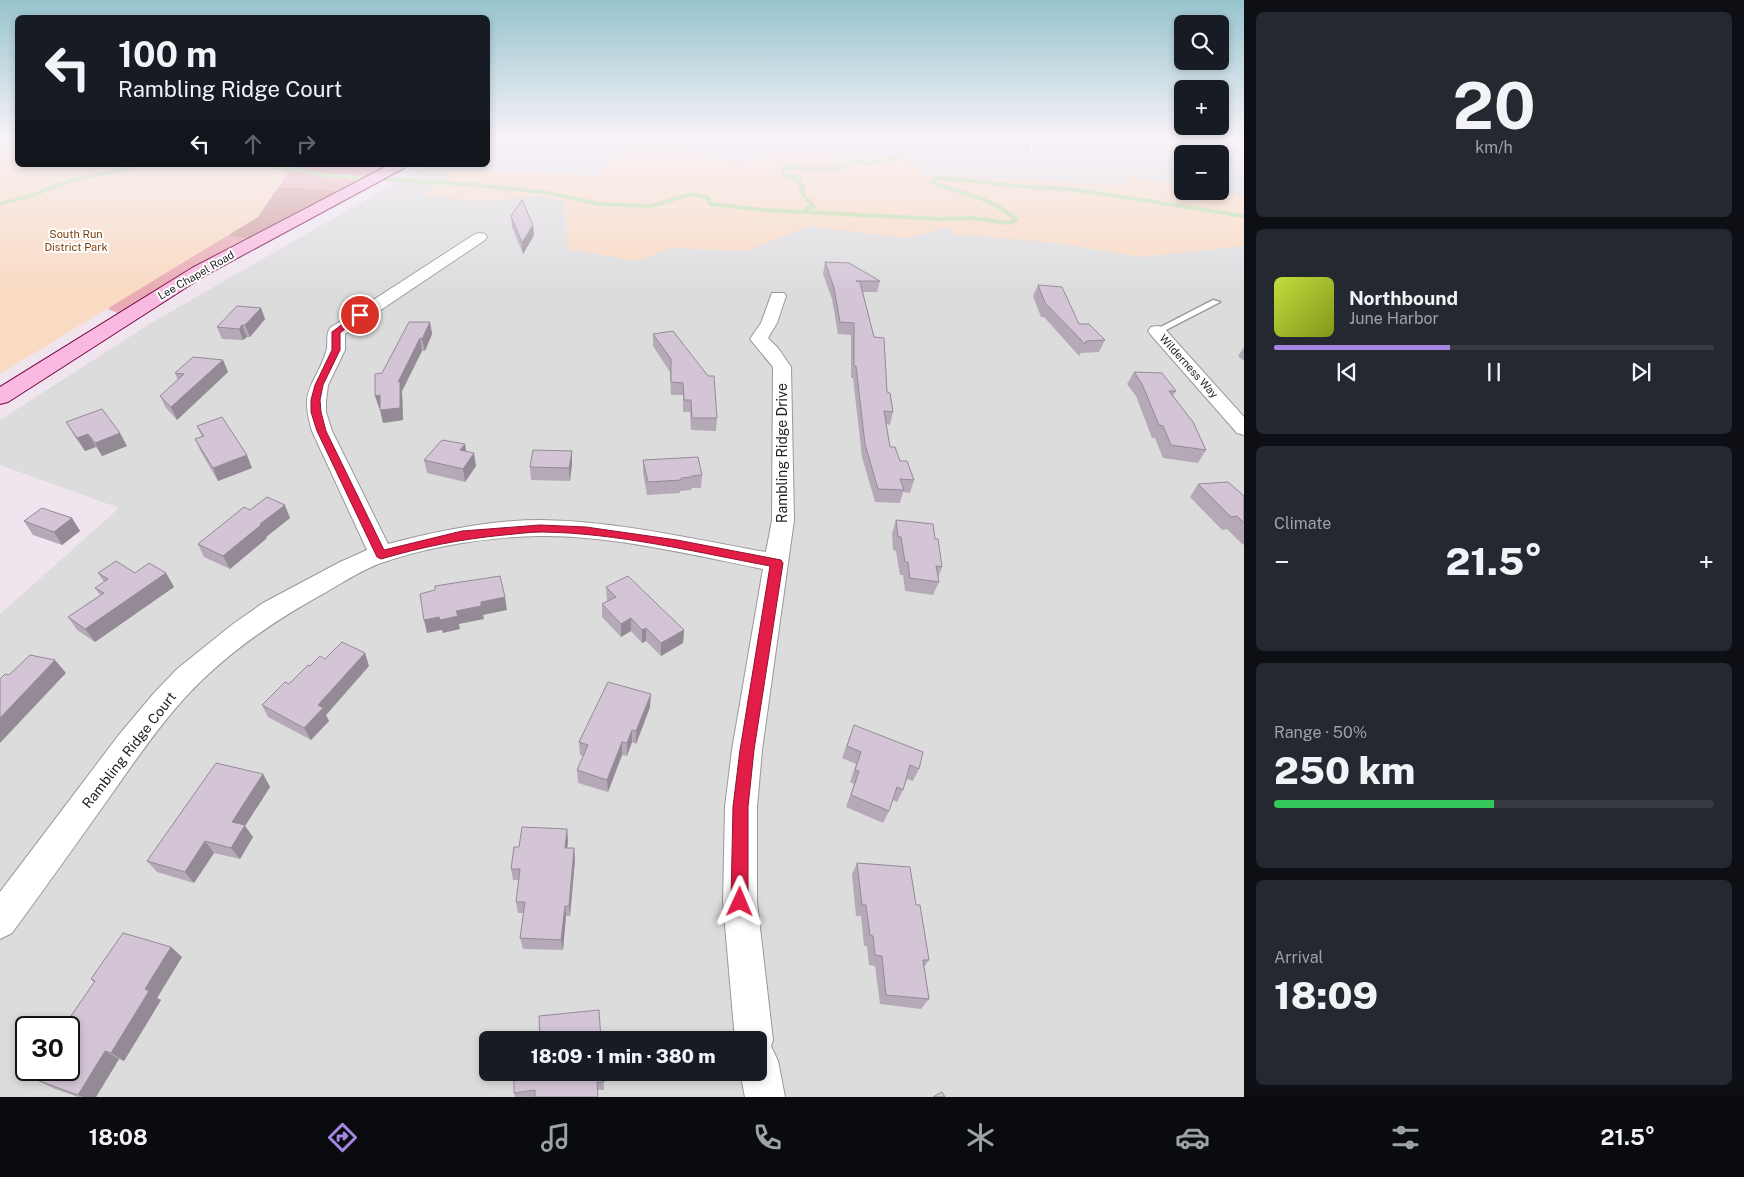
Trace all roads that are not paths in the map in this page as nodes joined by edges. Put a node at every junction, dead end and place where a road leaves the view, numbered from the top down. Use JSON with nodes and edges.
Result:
{"nodes":[{"id":1,"x":352,"y":190,"type":"edge"},
{"id":2,"x":480,"y":237,"type":"dead end"},
{"id":3,"x":778,"y":296,"type":"dead end"},
{"id":4,"x":1216,"y":302,"type":"dead end"},
{"id":5,"x":1157,"y":331,"type":"joint"},
{"id":6,"x":0,"y":397,"type":"edge"},
{"id":7,"x":1244,"y":428,"type":"edge"},
{"id":8,"x":381,"y":555,"type":"junction"},
{"id":9,"x":777,"y":563,"type":"junction"},
{"id":10,"x":0,"y":922,"type":"edge"},
{"id":11,"x":753,"y":1031,"type":"edge"},
{"id":12,"x":762,"y":1081,"type":"edge"},
{"id":13,"x":765,"y":1097,"type":"edge"}],
"edges":[{"from":1,"to":6,"type":"main road","name":"Lee Chapel Road"},
{"from":2,"to":8,"type":"street"},
{"from":3,"to":9,"type":"street","name":"Rambling Ridge Drive"},
{"from":4,"to":5,"type":"lane","name":"Wilderness Way"},
{"from":5,"to":7,"type":"street","name":"Wilderness Way"},
{"from":8,"to":9,"type":"street","name":"Rambling Ridge Court"},
{"from":8,"to":10,"type":"street","name":"Rambling Ridge Court"},
{"from":9,"to":11,"type":"street","name":"Rambling Ridge Drive"},
{"from":12,"to":13,"type":"street"}]}
